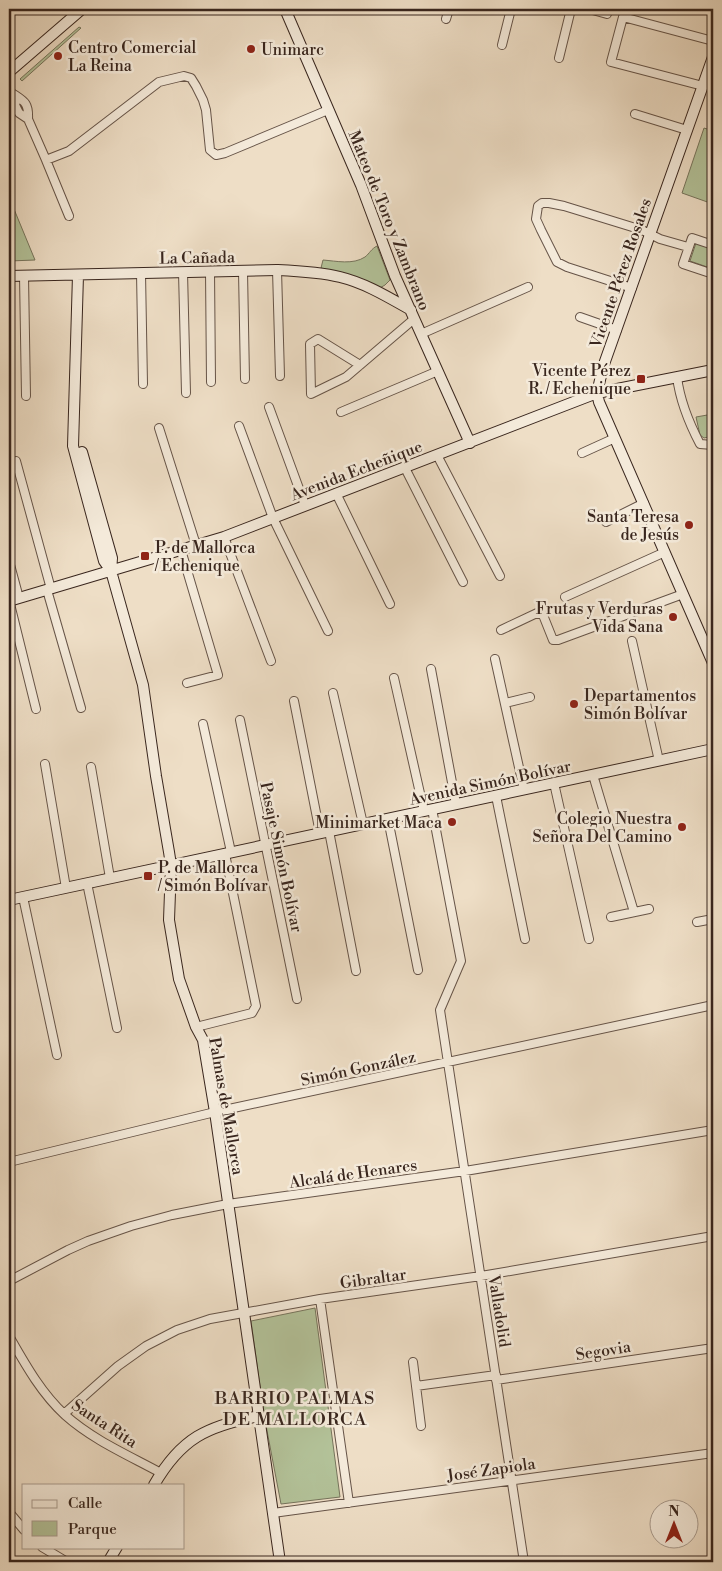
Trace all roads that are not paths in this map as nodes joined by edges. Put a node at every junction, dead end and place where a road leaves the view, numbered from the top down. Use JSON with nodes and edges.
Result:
{"nodes":[{"id":1,"x":82,"y":9,"type":"edge"},
{"id":2,"x":285,"y":9,"type":"edge"},
{"id":3,"x":449,"y":9,"type":"edge"},
{"id":4,"x":512,"y":9,"type":"edge"},
{"id":5,"x":571,"y":9,"type":"edge"},
{"id":6,"x":589,"y":9,"type":"edge"},
{"id":7,"x":607,"y":14,"type":"dead end"},
{"id":8,"x":446,"y":19,"type":"dead end"},
{"id":9,"x":713,"y":41,"type":"edge"},
{"id":10,"x":502,"y":45,"type":"dead end"},
{"id":11,"x":713,"y":57,"type":"edge"},
{"id":12,"x":558,"y":58,"type":"dead end"},
{"id":13,"x":9,"y":72,"type":"edge"},
{"id":14,"x":703,"y":86,"type":"junction"},
{"id":15,"x":9,"y":91,"type":"edge"},
{"id":16,"x":328,"y":110,"type":"junction"},
{"id":17,"x":635,"y":114,"type":"dead end"},
{"id":18,"x":687,"y":130,"type":"junction"},
{"id":19,"x":46,"y":160,"type":"junction"},
{"id":20,"x":69,"y":216,"type":"dead end"},
{"id":21,"x":650,"y":234,"type":"junction"},
{"id":22,"x":713,"y":245,"type":"edge"},
{"id":23,"x":688,"y":247,"type":"junction"},
{"id":24,"x":277,"y":270,"type":"junction"},
{"id":25,"x":243,"y":271,"type":"junction"},
{"id":26,"x":183,"y":272,"type":"junction"},
{"id":27,"x":210,"y":272,"type":"junction"},
{"id":28,"x":141,"y":273,"type":"junction"},
{"id":29,"x":78,"y":274,"type":"junction"},
{"id":30,"x":713,"y":274,"type":"edge"},
{"id":31,"x":9,"y":276,"type":"edge"},
{"id":32,"x":24,"y":276,"type":"junction"},
{"id":33,"x":528,"y":287,"type":"dead end"},
{"id":34,"x":632,"y":288,"type":"junction"},
{"id":35,"x":402,"y":290,"type":"junction"},
{"id":36,"x":382,"y":293,"type":"junction"},
{"id":37,"x":413,"y":314,"type":"junction"},
{"id":38,"x":580,"y":317,"type":"dead end"},
{"id":39,"x":617,"y":330,"type":"junction"},
{"id":40,"x":421,"y":334,"type":"junction"},
{"id":41,"x":360,"y":365,"type":"junction"},
{"id":42,"x":713,"y":370,"type":"edge"},
{"id":43,"x":438,"y":371,"type":"junction"},
{"id":44,"x":280,"y":376,"type":"dead end"},
{"id":45,"x":677,"y":377,"type":"junction"},
{"id":46,"x":245,"y":380,"type":"dead end"},
{"id":47,"x":212,"y":382,"type":"dead end"},
{"id":48,"x":143,"y":384,"type":"dead end"},
{"id":49,"x":186,"y":393,"type":"dead end"},
{"id":50,"x":597,"y":393,"type":"junction"},
{"id":51,"x":26,"y":396,"type":"dead end"},
{"id":52,"x":269,"y":407,"type":"dead end"},
{"id":53,"x":342,"y":412,"type":"dead end"},
{"id":54,"x":238,"y":426,"type":"dead end"},
{"id":55,"x":159,"y":428,"type":"dead end"},
{"id":56,"x":615,"y":438,"type":"junction"},
{"id":57,"x":470,"y":443,"type":"junction"},
{"id":58,"x":713,"y":445,"type":"edge"},
{"id":59,"x":582,"y":453,"type":"dead end"},
{"id":60,"x":437,"y":455,"type":"junction"},
{"id":61,"x":16,"y":461,"type":"dead end"},
{"id":62,"x":404,"y":468,"type":"junction"},
{"id":63,"x":336,"y":493,"type":"junction"},
{"id":64,"x":644,"y":503,"type":"junction"},
{"id":65,"x":305,"y":505,"type":"junction"},
{"id":66,"x":273,"y":518,"type":"junction"},
{"id":67,"x":606,"y":522,"type":"dead end"},
{"id":68,"x":224,"y":537,"type":"junction"},
{"id":69,"x":196,"y":546,"type":"junction"},
{"id":70,"x":181,"y":550,"type":"junction"},
{"id":71,"x":665,"y":552,"type":"junction"},
{"id":72,"x":9,"y":562,"type":"edge"},
{"id":73,"x":111,"y":571,"type":"junction"},
{"id":74,"x":500,"y":576,"type":"dead end"},
{"id":75,"x":463,"y":582,"type":"dead end"},
{"id":76,"x":49,"y":589,"type":"junction"},
{"id":77,"x":683,"y":594,"type":"junction"},
{"id":78,"x":565,"y":597,"type":"dead end"},
{"id":79,"x":12,"y":600,"type":"edge"},
{"id":80,"x":390,"y":604,"type":"dead end"},
{"id":81,"x":500,"y":630,"type":"dead end"},
{"id":82,"x":328,"y":631,"type":"dead end"},
{"id":83,"x":632,"y":641,"type":"dead end"},
{"id":84,"x":495,"y":659,"type":"dead end"},
{"id":85,"x":271,"y":661,"type":"dead end"},
{"id":86,"x":713,"y":662,"type":"edge"},
{"id":87,"x":431,"y":669,"type":"dead end"},
{"id":88,"x":394,"y":678,"type":"dead end"},
{"id":89,"x":187,"y":684,"type":"dead end"},
{"id":90,"x":333,"y":693,"type":"dead end"},
{"id":91,"x":530,"y":697,"type":"dead end"},
{"id":92,"x":294,"y":701,"type":"dead end"},
{"id":93,"x":505,"y":702,"type":"junction"},
{"id":94,"x":81,"y":708,"type":"dead end"},
{"id":95,"x":36,"y":709,"type":"dead end"},
{"id":96,"x":240,"y":720,"type":"dead end"},
{"id":97,"x":202,"y":724,"type":"dead end"},
{"id":98,"x":713,"y":749,"type":"edge"},
{"id":99,"x":659,"y":761,"type":"junction"},
{"id":100,"x":45,"y":764,"type":"dead end"},
{"id":101,"x":91,"y":767,"type":"dead end"},
{"id":102,"x":593,"y":775,"type":"junction"},
{"id":103,"x":554,"y":783,"type":"junction"},
{"id":104,"x":524,"y":790,"type":"junction"},
{"id":105,"x":496,"y":796,"type":"junction"},
{"id":106,"x":456,"y":804,"type":"junction"},
{"id":107,"x":428,"y":810,"type":"junction"},
{"id":108,"x":388,"y":819,"type":"junction"},
{"id":109,"x":363,"y":824,"type":"junction"},
{"id":110,"x":324,"y":832,"type":"junction"},
{"id":111,"x":266,"y":845,"type":"junction"},
{"id":112,"x":228,"y":853,"type":"junction"},
{"id":113,"x":171,"y":865,"type":"junction"},
{"id":114,"x":110,"y":878,"type":"junction"},
{"id":115,"x":87,"y":883,"type":"junction"},
{"id":116,"x":66,"y":888,"type":"junction"},
{"id":117,"x":24,"y":897,"type":"junction"},
{"id":118,"x":9,"y":899,"type":"edge"},
{"id":119,"x":648,"y":909,"type":"dead end"},
{"id":120,"x":634,"y":912,"type":"junction"},
{"id":121,"x":611,"y":916,"type":"dead end"},
{"id":122,"x":713,"y":919,"type":"edge"},
{"id":123,"x":697,"y":922,"type":"dead end"},
{"id":124,"x":525,"y":939,"type":"dead end"},
{"id":125,"x":589,"y":939,"type":"dead end"},
{"id":126,"x":418,"y":970,"type":"dead end"},
{"id":127,"x":356,"y":971,"type":"dead end"},
{"id":128,"x":297,"y":999,"type":"dead end"},
{"id":129,"x":713,"y":1005,"type":"edge"},
{"id":130,"x":196,"y":1027,"type":"junction"},
{"id":131,"x":117,"y":1028,"type":"dead end"},
{"id":132,"x":57,"y":1055,"type":"dead end"},
{"id":133,"x":449,"y":1063,"type":"junction"},
{"id":134,"x":215,"y":1112,"type":"junction"},
{"id":135,"x":713,"y":1130,"type":"edge"},
{"id":136,"x":9,"y":1162,"type":"edge"},
{"id":137,"x":464,"y":1171,"type":"junction"},
{"id":138,"x":228,"y":1204,"type":"junction"},
{"id":139,"x":713,"y":1236,"type":"edge"},
{"id":140,"x":481,"y":1276,"type":"junction"},
{"id":141,"x":9,"y":1281,"type":"edge"},
{"id":142,"x":320,"y":1299,"type":"junction"},
{"id":143,"x":244,"y":1313,"type":"junction"},
{"id":144,"x":9,"y":1336,"type":"edge"},
{"id":145,"x":713,"y":1348,"type":"edge"},
{"id":146,"x":413,"y":1362,"type":"dead end"},
{"id":147,"x":496,"y":1377,"type":"junction"},
{"id":148,"x":416,"y":1386,"type":"junction"},
{"id":149,"x":64,"y":1414,"type":"junction"},
{"id":150,"x":259,"y":1416,"type":"junction"},
{"id":151,"x":421,"y":1426,"type":"dead end"},
{"id":152,"x":713,"y":1453,"type":"edge"},
{"id":153,"x":161,"y":1473,"type":"junction"},
{"id":154,"x":512,"y":1480,"type":"junction"},
{"id":155,"x":155,"y":1484,"type":"edge"},
{"id":156,"x":349,"y":1503,"type":"junction"},
{"id":157,"x":9,"y":1512,"type":"edge"},
{"id":158,"x":273,"y":1513,"type":"junction"},
{"id":159,"x":22,"y":1528,"type":"edge"},
{"id":160,"x":44,"y":1548,"type":"edge"},
{"id":161,"x":116,"y":1548,"type":"edge"},
{"id":162,"x":67,"y":1562,"type":"edge"},
{"id":163,"x":108,"y":1562,"type":"edge"},
{"id":164,"x":280,"y":1562,"type":"edge"},
{"id":165,"x":524,"y":1562,"type":"edge"}],
"edges":[{"from":1,"to":13,"type":"street"},
{"from":2,"to":16,"type":"street","name":"Mateo de Toro y Zambrano"},
{"from":3,"to":8,"type":"street"},
{"from":4,"to":10,"type":"street"},
{"from":5,"to":12,"type":"street"},
{"from":6,"to":7,"type":"street"},
{"from":9,"to":14,"type":"street"},
{"from":11,"to":14,"type":"street","name":"Vicente Pérez Rosales"},
{"from":14,"to":18,"type":"street","name":"Vicente Pérez Rosales"},
{"from":15,"to":19,"type":"street"},
{"from":16,"to":19,"type":"street"},
{"from":16,"to":35,"type":"street","name":"Mateo de Toro y Zambrano"},
{"from":17,"to":18,"type":"street"},
{"from":18,"to":21,"type":"street","name":"Vicente Pérez Rosales"},
{"from":19,"to":20,"type":"street"},
{"from":21,"to":23,"type":"street"},
{"from":21,"to":34,"type":"street","name":"Vicente Pérez Rosales"},
{"from":21,"to":34,"type":"street"},
{"from":22,"to":23,"type":"street"},
{"from":23,"to":30,"type":"street"},
{"from":24,"to":25,"type":"street","name":"La Cañada"},
{"from":24,"to":36,"type":"street","name":"La Cañada"},
{"from":24,"to":44,"type":"street"},
{"from":25,"to":27,"type":"street","name":"La Cañada"},
{"from":25,"to":46,"type":"street"},
{"from":26,"to":27,"type":"street","name":"La Cañada"},
{"from":26,"to":28,"type":"street","name":"La Cañada"},
{"from":26,"to":49,"type":"street"},
{"from":27,"to":47,"type":"street"},
{"from":28,"to":29,"type":"street","name":"La Cañada"},
{"from":28,"to":48,"type":"street"},
{"from":29,"to":32,"type":"street","name":"La Cañada"},
{"from":29,"to":73,"type":"street","name":"Palmas de Mallorca"},
{"from":31,"to":32,"type":"street","name":"La Cañada"},
{"from":32,"to":51,"type":"street"},
{"from":33,"to":40,"type":"street"},
{"from":34,"to":39,"type":"street","name":"Vicente Pérez Rosales"},
{"from":35,"to":36,"type":"street","name":"La Cañada"},
{"from":35,"to":37,"type":"street","name":"Mateo de Toro y Zambrano"},
{"from":36,"to":37,"type":"street","name":"La Cañada"},
{"from":37,"to":40,"type":"street","name":"Mateo de Toro y Zambrano"},
{"from":37,"to":41,"type":"street"},
{"from":38,"to":39,"type":"street"},
{"from":39,"to":50,"type":"street","name":"Vicente Pérez Rosales"},
{"from":40,"to":43,"type":"street","name":"Mateo de Toro y Zambrano"},
{"from":41,"to":41,"type":"street"},
{"from":42,"to":45,"type":"street","name":"Avenida Echeñique"},
{"from":43,"to":53,"type":"street"},
{"from":43,"to":57,"type":"street","name":"Mateo de Toro y Zambrano"},
{"from":45,"to":50,"type":"street","name":"Avenida Echeñique"},
{"from":45,"to":58,"type":"street"},
{"from":50,"to":56,"type":"street"},
{"from":50,"to":57,"type":"street","name":"Avenida Echeñique"},
{"from":52,"to":65,"type":"street"},
{"from":54,"to":66,"type":"street"},
{"from":55,"to":69,"type":"street"},
{"from":56,"to":59,"type":"street"},
{"from":56,"to":64,"type":"street"},
{"from":57,"to":60,"type":"street","name":"Avenida Echeñique"},
{"from":60,"to":62,"type":"street","name":"Avenida Echeñique"},
{"from":60,"to":74,"type":"street"},
{"from":61,"to":76,"type":"street"},
{"from":62,"to":63,"type":"street","name":"Avenida Echeñique"},
{"from":62,"to":75,"type":"street"},
{"from":63,"to":65,"type":"street","name":"Avenida Echeñique"},
{"from":63,"to":80,"type":"street"},
{"from":64,"to":67,"type":"street"},
{"from":64,"to":71,"type":"street"},
{"from":65,"to":66,"type":"street","name":"Avenida Echeñique"},
{"from":66,"to":68,"type":"street","name":"Avenida Echeñique"},
{"from":66,"to":82,"type":"street"},
{"from":68,"to":69,"type":"street","name":"Avenida Echeñique"},
{"from":68,"to":85,"type":"street"},
{"from":69,"to":70,"type":"street","name":"Avenida Echeñique"},
{"from":70,"to":73,"type":"street","name":"Avenida Echeñique"},
{"from":70,"to":89,"type":"street"},
{"from":71,"to":77,"type":"street"},
{"from":71,"to":78,"type":"street"},
{"from":72,"to":79,"type":"street"},
{"from":73,"to":76,"type":"street","name":"Avenida Echeñique"},
{"from":73,"to":113,"type":"street","name":"Palmas de Mallorca"},
{"from":76,"to":79,"type":"street","name":"Avenida Echeñique"},
{"from":76,"to":94,"type":"street"},
{"from":77,"to":81,"type":"street"},
{"from":77,"to":86,"type":"street"},
{"from":79,"to":95,"type":"street"},
{"from":83,"to":99,"type":"street"},
{"from":84,"to":93,"type":"street"},
{"from":87,"to":106,"type":"street"},
{"from":88,"to":107,"type":"street"},
{"from":90,"to":109,"type":"street"},
{"from":91,"to":93,"type":"street"},
{"from":92,"to":110,"type":"street"},
{"from":93,"to":104,"type":"street"},
{"from":96,"to":111,"type":"street","name":"Pasaje Simón Bolívar"},
{"from":97,"to":112,"type":"street"},
{"from":98,"to":99,"type":"street","name":"Avenida Simón Bolívar"},
{"from":99,"to":102,"type":"street","name":"Avenida Simón Bolívar"},
{"from":100,"to":116,"type":"street"},
{"from":101,"to":114,"type":"street"},
{"from":102,"to":103,"type":"street","name":"Avenida Simón Bolívar"},
{"from":102,"to":120,"type":"street"},
{"from":103,"to":104,"type":"street","name":"Avenida Simón Bolívar"},
{"from":103,"to":125,"type":"street"},
{"from":104,"to":105,"type":"street","name":"Avenida Simón Bolívar"},
{"from":105,"to":106,"type":"street","name":"Avenida Simón Bolívar"},
{"from":105,"to":124,"type":"street"},
{"from":106,"to":107,"type":"street","name":"Avenida Simón Bolívar"},
{"from":107,"to":108,"type":"street","name":"Avenida Simón Bolívar"},
{"from":107,"to":133,"type":"street"},
{"from":108,"to":109,"type":"street","name":"Avenida Simón Bolívar"},
{"from":108,"to":126,"type":"street"},
{"from":109,"to":110,"type":"street","name":"Avenida Simón Bolívar"},
{"from":110,"to":111,"type":"street","name":"Avenida Simón Bolívar"},
{"from":110,"to":127,"type":"street"},
{"from":111,"to":112,"type":"street","name":"Avenida Simón Bolívar"},
{"from":111,"to":128,"type":"street","name":"Pasaje Simón Bolívar"},
{"from":112,"to":113,"type":"street","name":"Avenida Simón Bolívar"},
{"from":112,"to":130,"type":"street"},
{"from":113,"to":114,"type":"street","name":"Avenida Simón Bolívar"},
{"from":113,"to":130,"type":"street","name":"Palmas de Mallorca"},
{"from":114,"to":115,"type":"street","name":"Avenida Simón Bolívar"},
{"from":115,"to":116,"type":"street","name":"Avenida Simón Bolívar"},
{"from":115,"to":131,"type":"street"},
{"from":116,"to":117,"type":"street","name":"Avenida Simón Bolívar"},
{"from":117,"to":118,"type":"street","name":"Avenida Simón Bolívar"},
{"from":117,"to":132,"type":"street"},
{"from":119,"to":120,"type":"street"},
{"from":120,"to":121,"type":"street"},
{"from":122,"to":123,"type":"street"},
{"from":129,"to":133,"type":"street","name":"Simón González"},
{"from":130,"to":134,"type":"street","name":"Palmas de Mallorca"},
{"from":133,"to":134,"type":"street","name":"Simón González"},
{"from":133,"to":137,"type":"street","name":"Valladolid"},
{"from":134,"to":136,"type":"street","name":"Simón González"},
{"from":134,"to":138,"type":"street","name":"Palmas de Mallorca"},
{"from":135,"to":137,"type":"street","name":"Alcalá de Henares"},
{"from":137,"to":138,"type":"street","name":"Alcalá de Henares"},
{"from":137,"to":140,"type":"street","name":"Valladolid"},
{"from":138,"to":141,"type":"street","name":"Alcalá de Henares"},
{"from":138,"to":143,"type":"street","name":"Palmas de Mallorca"},
{"from":139,"to":140,"type":"street","name":"Gibraltar"},
{"from":140,"to":142,"type":"street","name":"Gibraltar"},
{"from":140,"to":147,"type":"street","name":"Valladolid"},
{"from":142,"to":143,"type":"street","name":"Gibraltar"},
{"from":142,"to":156,"type":"street"},
{"from":143,"to":149,"type":"street","name":"Gibraltar"},
{"from":143,"to":150,"type":"street","name":"Palmas de Mallorca"},
{"from":144,"to":149,"type":"street","name":"Santa Rita"},
{"from":145,"to":147,"type":"street","name":"Segovia"},
{"from":146,"to":148,"type":"street"},
{"from":147,"to":148,"type":"street","name":"Segovia"},
{"from":147,"to":154,"type":"street","name":"Valladolid"},
{"from":148,"to":151,"type":"street"},
{"from":149,"to":153,"type":"street","name":"Santa Rita"},
{"from":150,"to":153,"type":"street"},
{"from":150,"to":158,"type":"street","name":"Palmas de Mallorca"},
{"from":152,"to":154,"type":"street","name":"José Zapiola"},
{"from":153,"to":155,"type":"street"},
{"from":154,"to":156,"type":"street","name":"José Zapiola"},
{"from":154,"to":165,"type":"street","name":"Valladolid"},
{"from":156,"to":158,"type":"street","name":"José Zapiola"},
{"from":157,"to":159,"type":"street"},
{"from":158,"to":164,"type":"street","name":"Palmas de Mallorca"},
{"from":160,"to":162,"type":"street"},
{"from":161,"to":163,"type":"street"}]}
